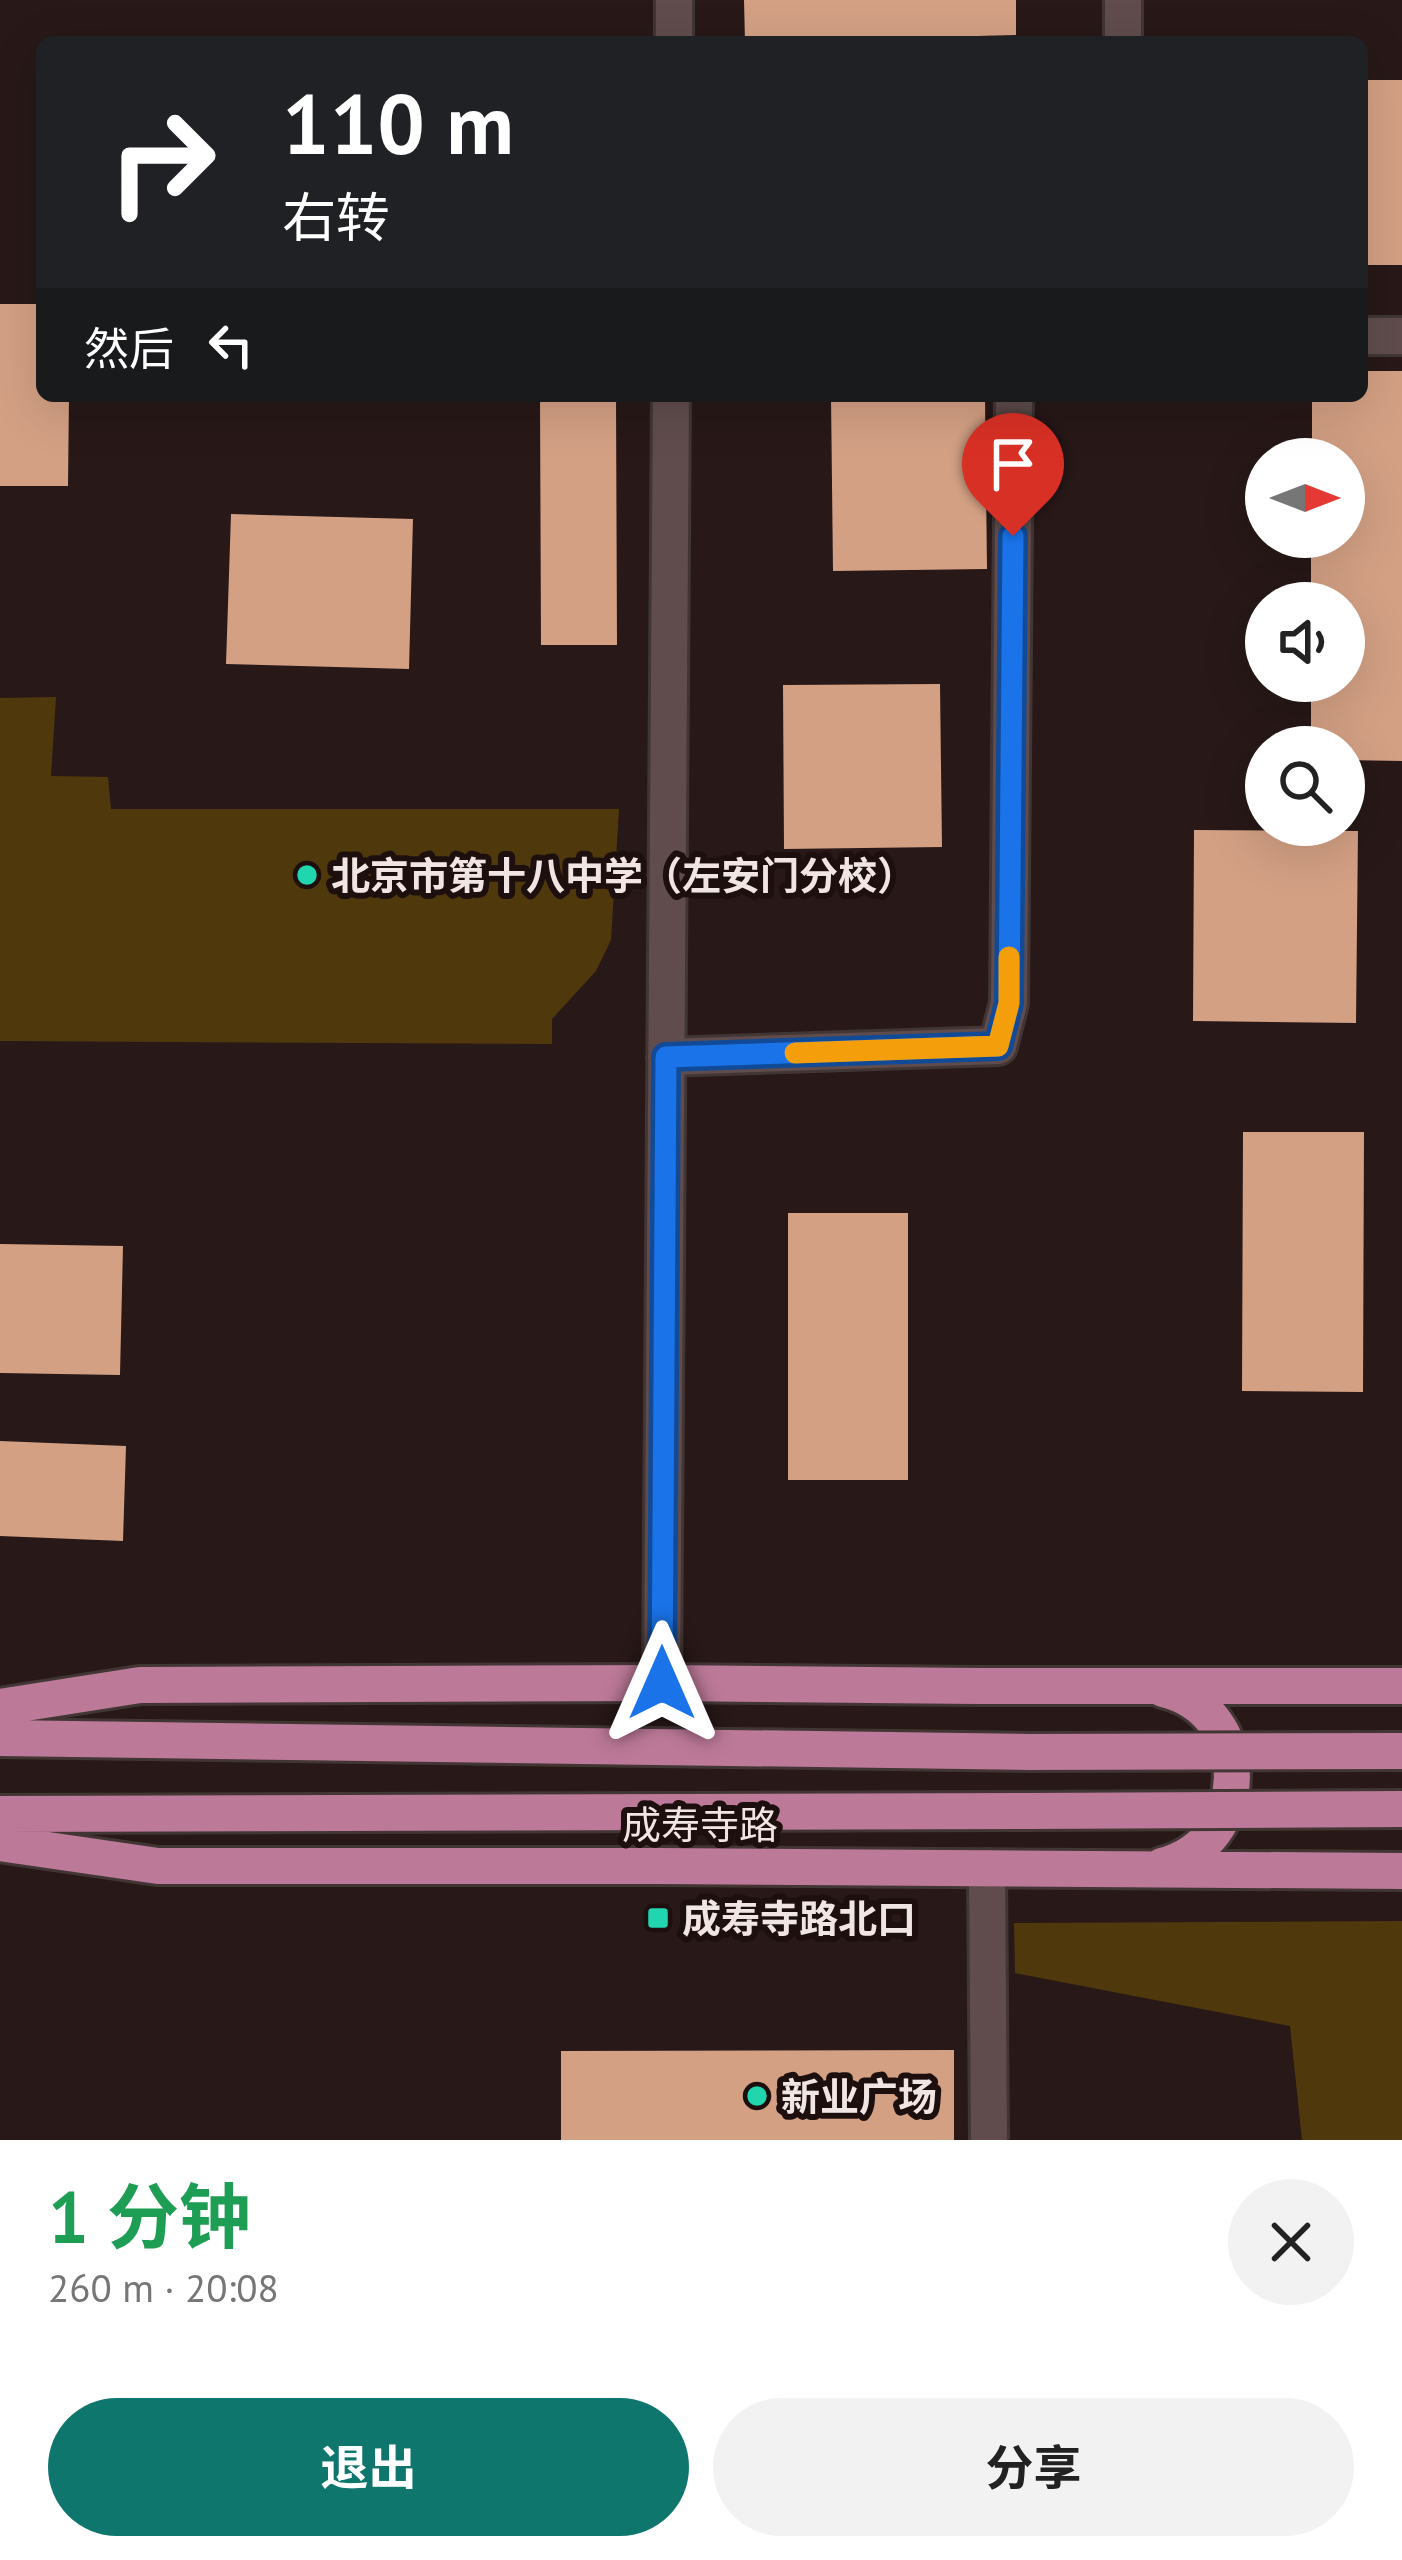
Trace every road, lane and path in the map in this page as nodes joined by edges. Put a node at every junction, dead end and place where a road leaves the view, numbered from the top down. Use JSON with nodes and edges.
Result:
{"nodes":[{"id":1,"x":674,"y":0,"type":"edge"},
{"id":2,"x":1123,"y":0,"type":"edge"},
{"id":3,"x":674,"y":36,"type":"edge"},
{"id":4,"x":1123,"y":36,"type":"edge"},
{"id":5,"x":1368,"y":336,"type":"edge"},
{"id":6,"x":1402,"y":336,"type":"edge"},
{"id":7,"x":671,"y":402,"type":"edge"},
{"id":8,"x":1014,"y":402,"type":"edge"},
{"id":9,"x":666,"y":1057,"type":"junction"},
{"id":10,"x":662,"y":1683,"type":"junction"},
{"id":11,"x":1152,"y":1686,"type":"junction"},
{"id":12,"x":1402,"y":1686,"type":"edge"},
{"id":13,"x":0,"y":1707,"type":"edge"},
{"id":14,"x":0,"y":1738,"type":"edge"},
{"id":15,"x":1402,"y":1751,"type":"edge"},
{"id":16,"x":1402,"y":1809,"type":"edge"},
{"id":17,"x":0,"y":1814,"type":"edge"},
{"id":18,"x":0,"y":1843,"type":"edge"},
{"id":19,"x":987,"y":1868,"type":"junction"},
{"id":20,"x":1153,"y":1869,"type":"junction"},
{"id":21,"x":1402,"y":1871,"type":"edge"},
{"id":22,"x":989,"y":2140,"type":"edge"}],
"edges":[{"from":1,"to":3,"type":"street"},
{"from":2,"to":4,"type":"street"},
{"from":5,"to":6,"type":"street"},
{"from":7,"to":9,"type":"street"},
{"from":8,"to":9,"type":"street"},
{"from":9,"to":10,"type":"street"},
{"from":10,"to":11,"type":"main road"},
{"from":10,"to":13,"type":"main road"},
{"from":11,"to":12,"type":"main road"},
{"from":11,"to":20,"type":"main road"},
{"from":14,"to":15,"type":"main road","bridge":true},
{"from":16,"to":17,"type":"main road","bridge":true},
{"from":18,"to":19,"type":"main road","name":"成寿寺路"},
{"from":19,"to":20,"type":"main road","name":"成寿寺路"},
{"from":19,"to":22,"type":"street"},
{"from":20,"to":21,"type":"main road","name":"成寿寺路"}]}
